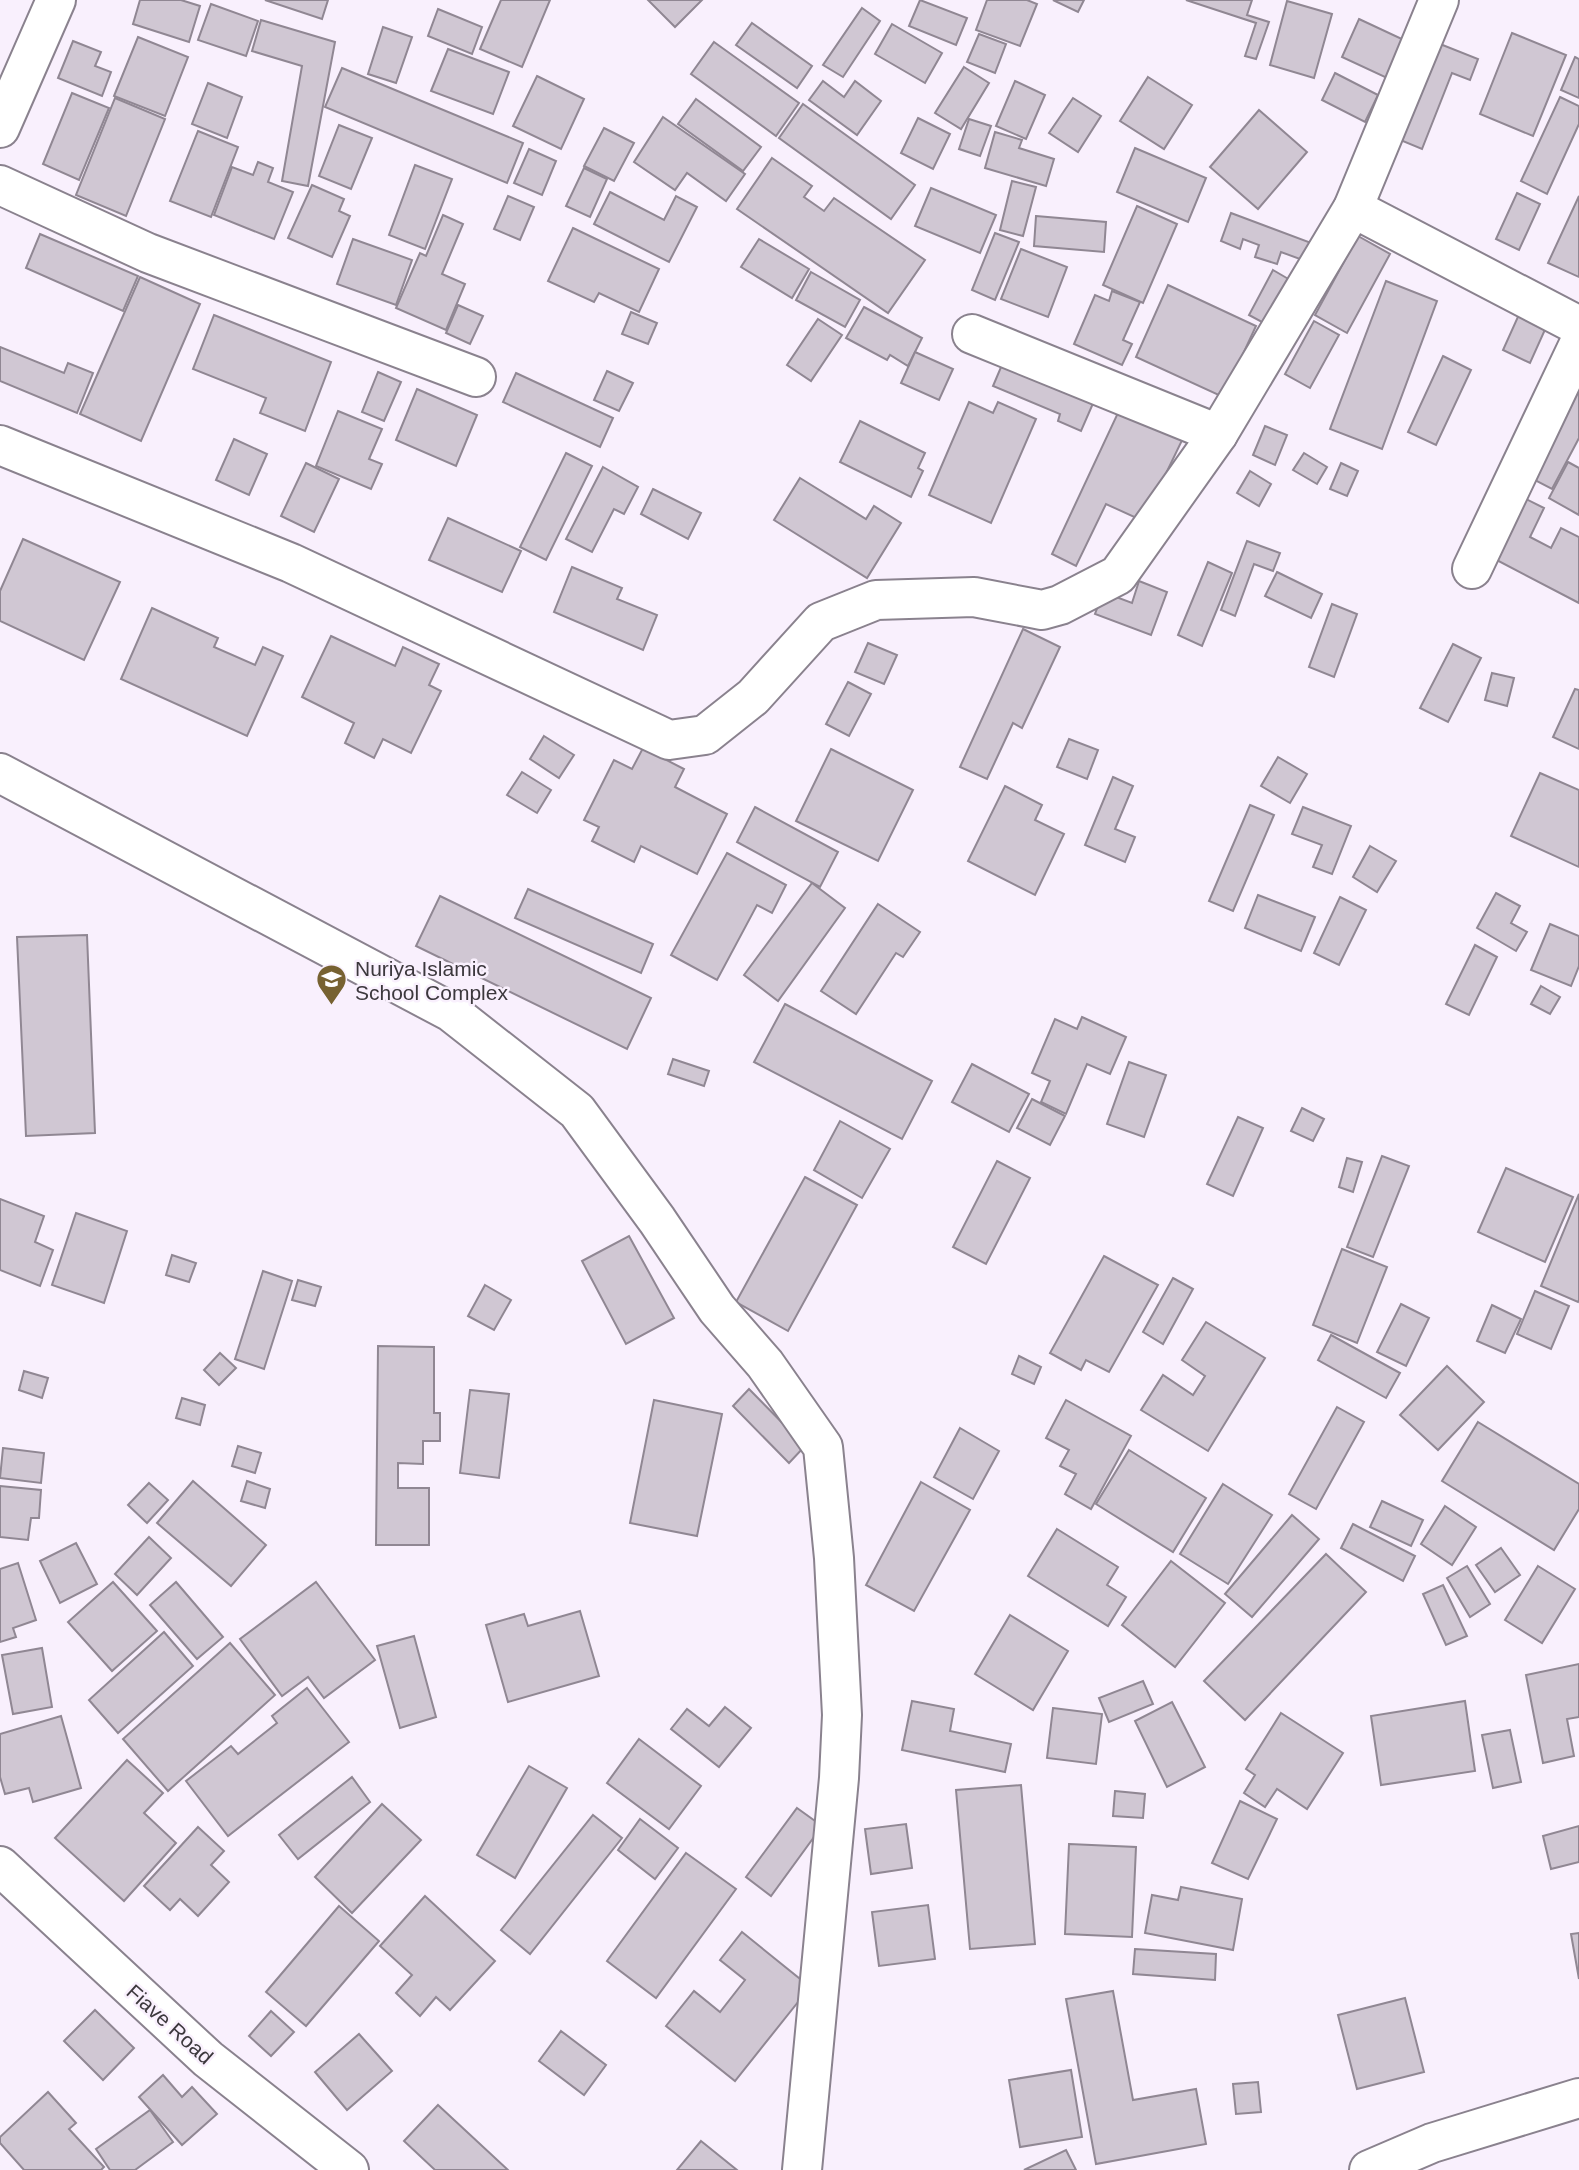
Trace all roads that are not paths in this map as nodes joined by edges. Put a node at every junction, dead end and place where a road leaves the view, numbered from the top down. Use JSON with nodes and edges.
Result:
{"nodes":[{"id":1,"x":56,"y":0,"type":"edge"},
{"id":2,"x":1439,"y":0,"type":"edge"},
{"id":3,"x":2,"y":119,"type":"edge"},
{"id":4,"x":0,"y":186,"type":"edge"},
{"id":5,"x":1353,"y":208,"type":"junction"},
{"id":6,"x":1579,"y":326,"type":"edge"},
{"id":7,"x":971,"y":334,"type":"dead end"},
{"id":8,"x":1579,"y":344,"type":"edge"},
{"id":9,"x":476,"y":377,"type":"dead end"},
{"id":10,"x":1218,"y":434,"type":"junction"},
{"id":11,"x":0,"y":445,"type":"edge"},
{"id":12,"x":1472,"y":569,"type":"dead end"},
{"id":13,"x":0,"y":773,"type":"edge"},
{"id":14,"x":0,"y":1866,"type":"edge"},
{"id":15,"x":1579,"y":2098,"type":"edge"},
{"id":16,"x":349,"y":2170,"type":"edge"},
{"id":17,"x":802,"y":2170,"type":"edge"},
{"id":18,"x":1369,"y":2170,"type":"edge"}],
"edges":[{"from":1,"to":3,"type":"street"},
{"from":2,"to":5,"type":"street"},
{"from":4,"to":9,"type":"street"},
{"from":5,"to":6,"type":"street"},
{"from":5,"to":10,"type":"street"},
{"from":7,"to":10,"type":"street"},
{"from":8,"to":12,"type":"street"},
{"from":10,"to":11,"type":"street"},
{"from":13,"to":17,"type":"street"},
{"from":14,"to":16,"type":"street","name":"Fiave Road"},
{"from":15,"to":18,"type":"street"}]}
